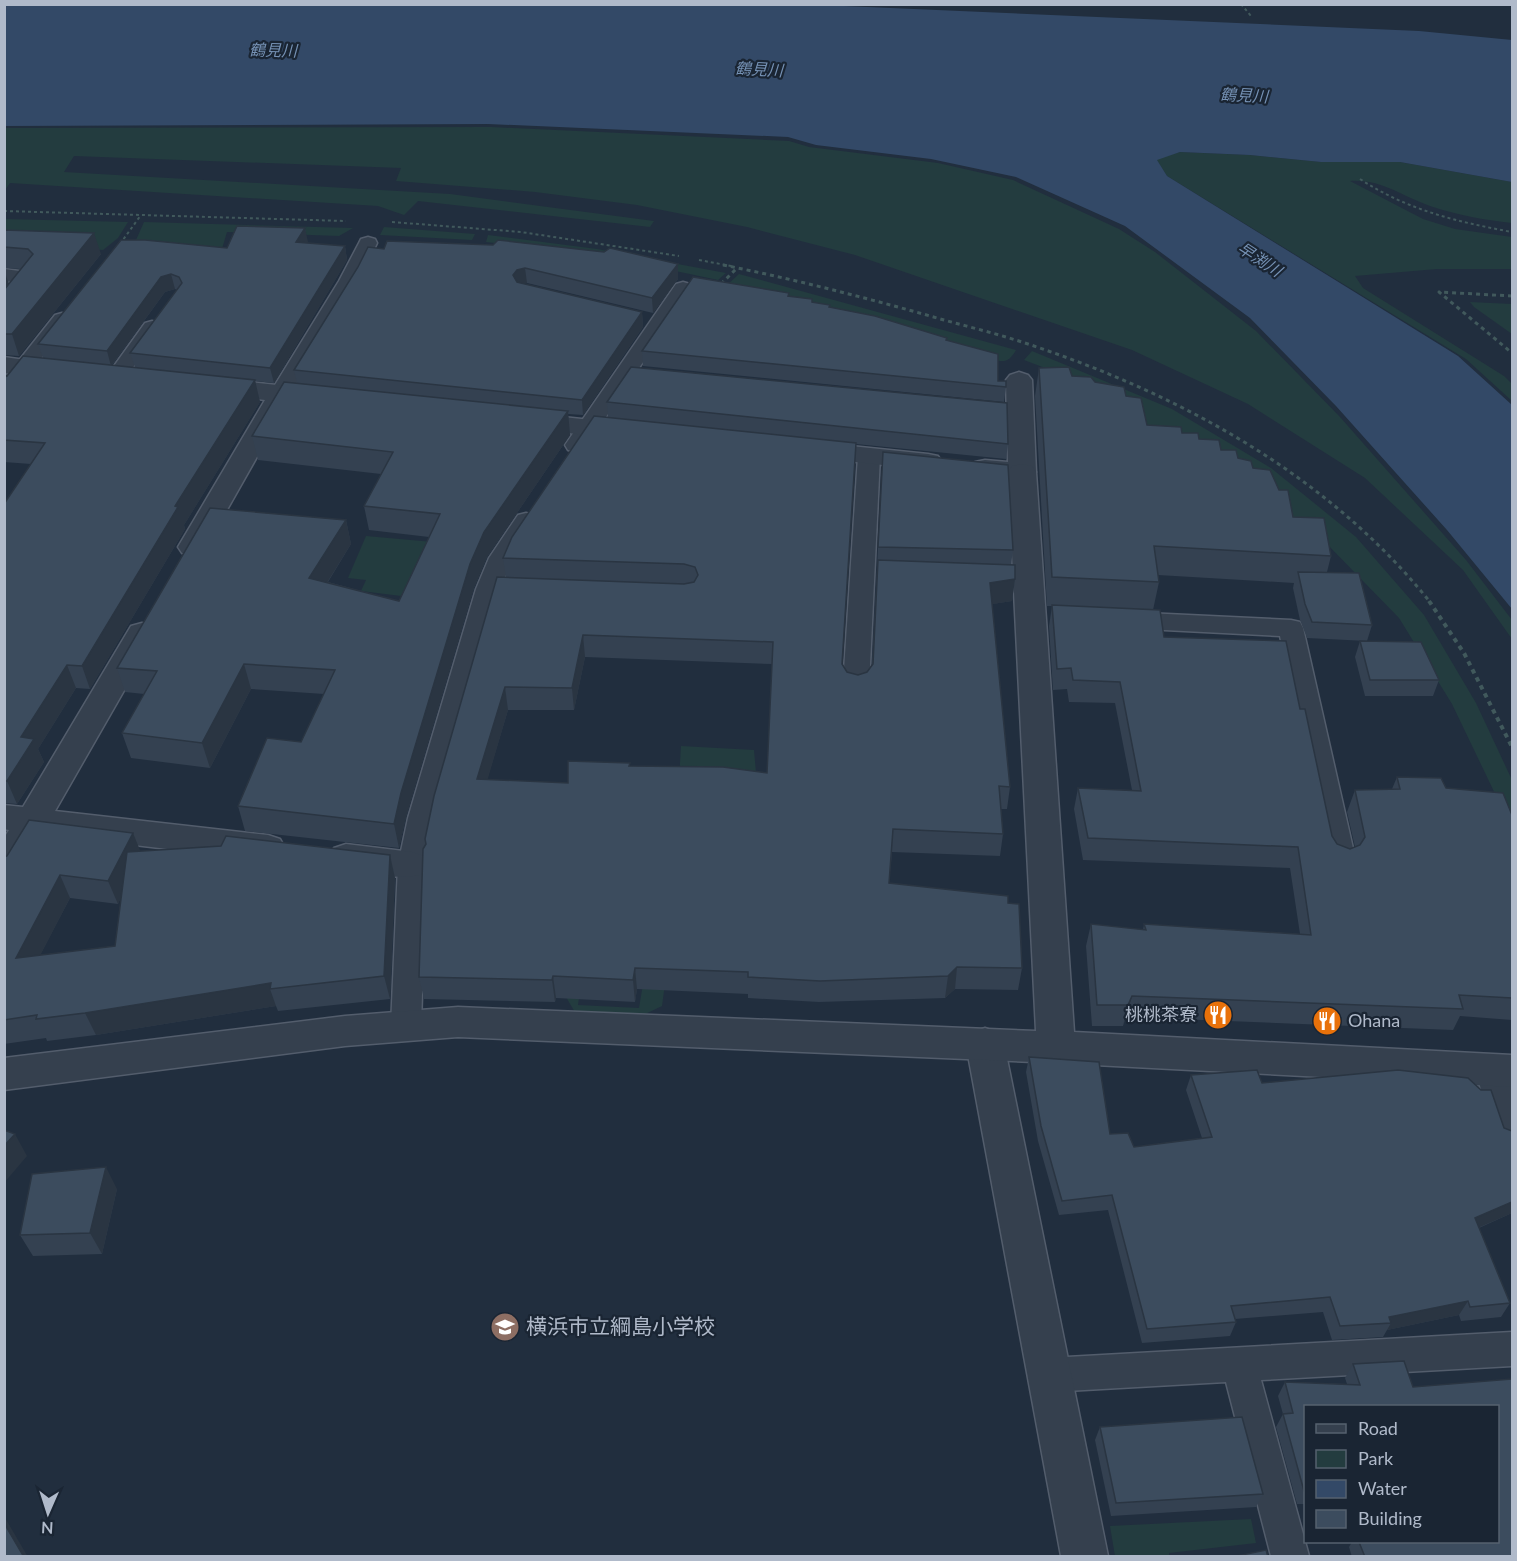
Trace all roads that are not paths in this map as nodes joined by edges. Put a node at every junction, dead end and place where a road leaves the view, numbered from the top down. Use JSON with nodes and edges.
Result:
{"nodes":[{"id":1,"x":368,"y":243,"type":"dead end"},
{"id":2,"x":4,"y":275,"type":"edge"},
{"id":3,"x":683,"y":288,"type":"edge"},
{"id":4,"x":73,"y":305,"type":"edge"},
{"id":5,"x":4,"y":306,"type":"edge"},
{"id":6,"x":161,"y":314,"type":"edge"},
{"id":7,"x":637,"y":317,"type":"edge"},
{"id":8,"x":659,"y":323,"type":"junction"},
{"id":9,"x":14,"y":366,"type":"edge"},
{"id":10,"x":624,"y":374,"type":"junction"},
{"id":11,"x":107,"y":376,"type":"joint"},
{"id":12,"x":647,"y":376,"type":"edge"},
{"id":13,"x":1019,"y":380,"type":"dead end"},
{"id":14,"x":186,"y":384,"type":"edge"},
{"id":15,"x":4,"y":392,"type":"edge"},
{"id":16,"x":281,"y":393,"type":"junction"},
{"id":17,"x":352,"y":401,"type":"edge"},
{"id":18,"x":505,"y":418,"type":"edge"},
{"id":19,"x":588,"y":428,"type":"junction"},
{"id":20,"x":658,"y":435,"type":"edge"},
{"id":21,"x":787,"y":448,"type":"edge"},
{"id":22,"x":868,"y":456,"type":"junction"},
{"id":23,"x":563,"y":465,"type":"edge"},
{"id":24,"x":1022,"y":472,"type":"junction"},
{"id":25,"x":538,"y":502,"type":"edge"},
{"id":26,"x":177,"y":573,"type":"edge"},
{"id":27,"x":153,"y":614,"type":"edge"},
{"id":28,"x":1102,"y":618,"type":"edge"},
{"id":29,"x":856,"y":686,"type":"edge"},
{"id":30,"x":19,"y":818,"type":"edge"},
{"id":31,"x":1341,"y":857,"type":"edge"},
{"id":32,"x":412,"y":865,"type":"junction"},
{"id":33,"x":4,"y":869,"type":"edge"},
{"id":34,"x":406,"y":1026,"type":"junction"},
{"id":35,"x":985,"y":1044,"type":"junction"},
{"id":36,"x":1056,"y":1047,"type":"junction"},
{"id":37,"x":1504,"y":1071,"type":"edge"},
{"id":38,"x":4,"y":1074,"type":"edge"},
{"id":39,"x":1512,"y":1130,"type":"edge"},
{"id":40,"x":1512,"y":1349,"type":"edge"},
{"id":41,"x":1239,"y":1365,"type":"junction"},
{"id":42,"x":1049,"y":1376,"type":"junction"},
{"id":43,"x":1085,"y":1557,"type":"edge"},
{"id":44,"x":1290,"y":1557,"type":"edge"}],
"edges":[{"from":1,"to":16,"type":"lane"},
{"from":2,"to":5,"type":"lane"},
{"from":3,"to":8,"type":"lane"},
{"from":4,"to":9,"type":"lane"},
{"from":6,"to":11,"type":"lane"},
{"from":7,"to":8,"type":"lane"},
{"from":8,"to":10,"type":"lane"},
{"from":9,"to":11,"type":"street"},
{"from":9,"to":15,"type":"street"},
{"from":10,"to":12,"type":"lane"},
{"from":10,"to":19,"type":"lane"},
{"from":13,"to":24,"type":"street"},
{"from":14,"to":16,"type":"street"},
{"from":16,"to":17,"type":"street"},
{"from":16,"to":26,"type":"street"},
{"from":18,"to":19,"type":"street"},
{"from":19,"to":20,"type":"street"},
{"from":19,"to":23,"type":"lane"},
{"from":21,"to":22,"type":"street"},
{"from":22,"to":24,"type":"street"},
{"from":22,"to":29,"type":"lane"},
{"from":24,"to":36,"type":"street"},
{"from":25,"to":32,"type":"lane"},
{"from":27,"to":30,"type":"street"},
{"from":28,"to":31,"type":"lane"},
{"from":30,"to":32,"type":"street"},
{"from":30,"to":33,"type":"street"},
{"from":32,"to":34,"type":"lane"},
{"from":34,"to":35,"type":"street"},
{"from":34,"to":38,"type":"street"},
{"from":35,"to":36,"type":"street"},
{"from":35,"to":42,"type":"street"},
{"from":36,"to":37,"type":"street"},
{"from":37,"to":39,"type":"street"},
{"from":40,"to":41,"type":"lane"},
{"from":41,"to":42,"type":"lane"},
{"from":41,"to":44,"type":"lane"},
{"from":42,"to":43,"type":"street"}]}
